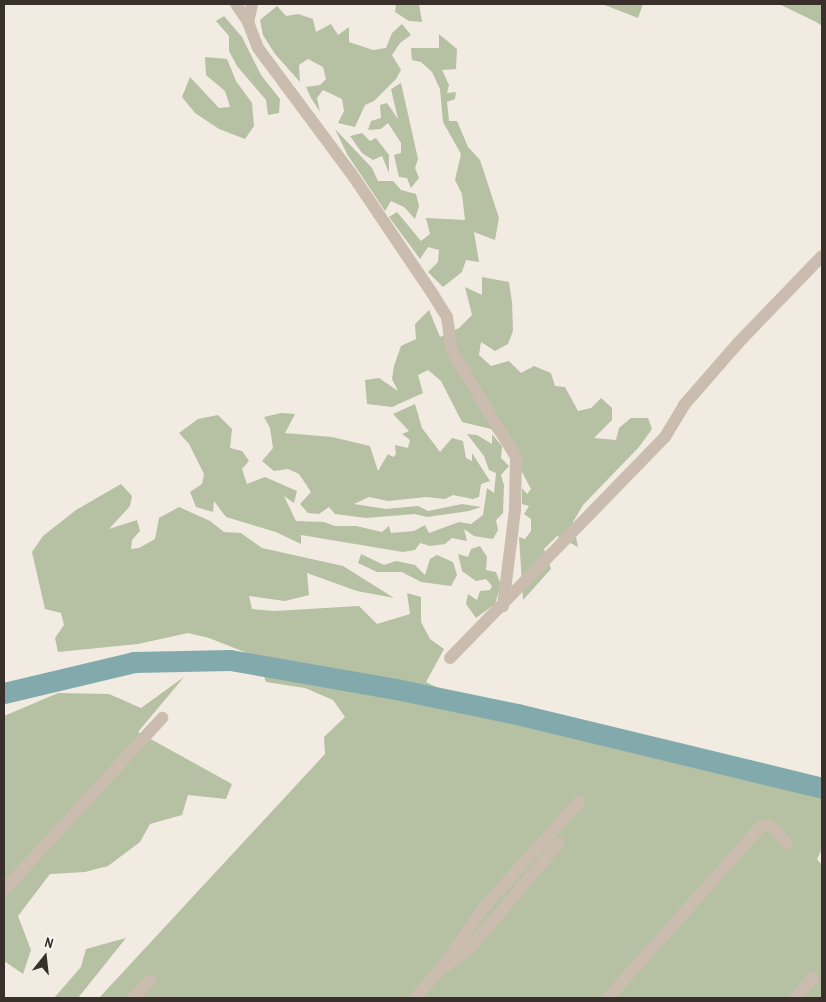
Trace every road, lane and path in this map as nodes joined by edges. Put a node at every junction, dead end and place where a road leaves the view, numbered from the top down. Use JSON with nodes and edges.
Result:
{"nodes":[{"id":1,"x":236,"y":4,"type":"edge"},
{"id":2,"x":252,"y":4,"type":"edge"},
{"id":3,"x":248,"y":22,"type":"junction"},
{"id":4,"x":822,"y":256,"type":"edge"},
{"id":5,"x":503,"y":606,"type":"junction"},
{"id":6,"x":450,"y":658,"type":"dead end"},
{"id":7,"x":162,"y":718,"type":"dead end"},
{"id":8,"x":579,"y":802,"type":"dead end"},
{"id":9,"x":559,"y":843,"type":"dead end"},
{"id":10,"x":787,"y":843,"type":"dead end"},
{"id":11,"x":4,"y":890,"type":"edge"},
{"id":12,"x":440,"y":970,"type":"junction"},
{"id":13,"x":813,"y":978,"type":"dead end"},
{"id":14,"x":151,"y":980,"type":"dead end"},
{"id":15,"x":133,"y":998,"type":"edge"},
{"id":16,"x":414,"y":998,"type":"edge"},
{"id":17,"x":608,"y":998,"type":"edge"},
{"id":18,"x":795,"y":998,"type":"edge"}],
"edges":[{"from":1,"to":3,"type":"street"},
{"from":2,"to":3,"type":"street"},
{"from":3,"to":5,"type":"street"},
{"from":4,"to":5,"type":"street"},
{"from":5,"to":6,"type":"street"},
{"from":7,"to":11,"type":"street"},
{"from":8,"to":12,"type":"street"},
{"from":9,"to":12,"type":"street"},
{"from":10,"to":17,"type":"street"},
{"from":12,"to":16,"type":"street"},
{"from":13,"to":18,"type":"street"},
{"from":14,"to":15,"type":"street"}]}
